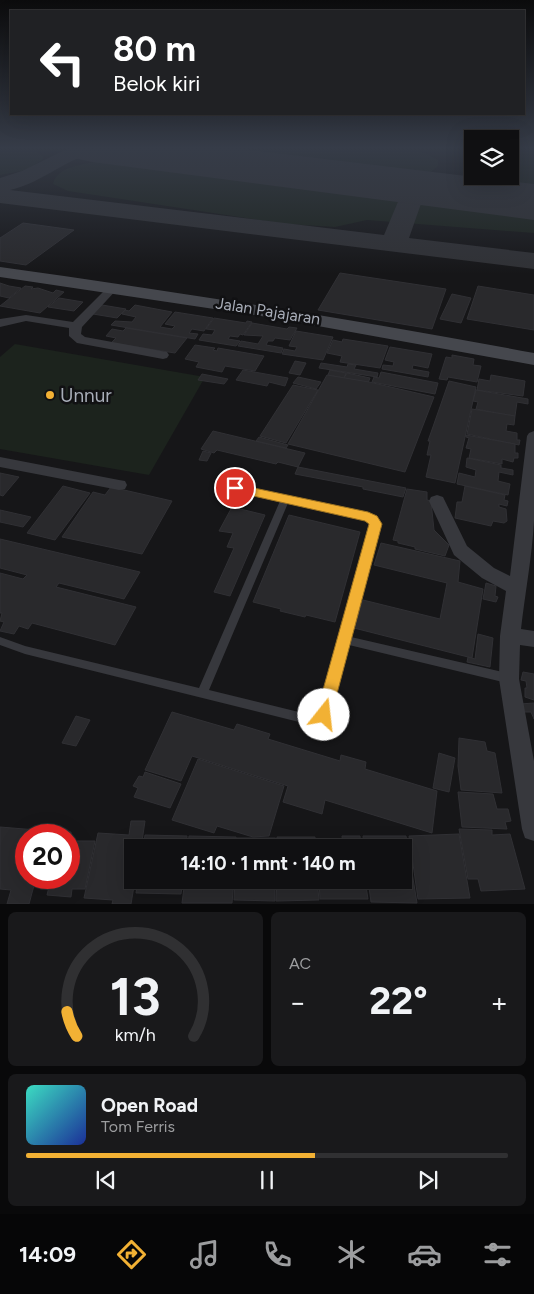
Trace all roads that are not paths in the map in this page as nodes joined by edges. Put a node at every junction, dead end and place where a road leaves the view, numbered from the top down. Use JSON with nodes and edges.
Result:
{"nodes":[{"id":1,"x":0,"y":272,"type":"edge"},
{"id":2,"x":114,"y":287,"type":"junction"},
{"id":3,"x":0,"y":323,"type":"edge"},
{"id":4,"x":76,"y":326,"type":"junction"},
{"id":5,"x":164,"y":355,"type":"dead end"},
{"id":6,"x":534,"y":359,"type":"edge"},
{"id":7,"x":534,"y":436,"type":"edge"},
{"id":8,"x":0,"y":462,"type":"edge"},
{"id":9,"x":119,"y":486,"type":"dead end"},
{"id":10,"x":235,"y":488,"type":"dead end"},
{"id":11,"x":286,"y":498,"type":"junction"},
{"id":12,"x":437,"y":501,"type":"dead end"},
{"id":13,"x":528,"y":569,"type":"edge"},
{"id":14,"x":516,"y":588,"type":"junction"},
{"id":15,"x":510,"y":636,"type":"junction"},
{"id":16,"x":534,"y":639,"type":"edge"},
{"id":17,"x":345,"y":640,"type":"junction"},
{"id":18,"x":0,"y":642,"type":"edge"},
{"id":19,"x":509,"y":679,"type":"junction"},
{"id":20,"x":202,"y":694,"type":"junction"},
{"id":21,"x":534,"y":829,"type":"edge"}],
"edges":[{"from":1,"to":2,"type":"main road","name":"Jalan Pajajaran"},
{"from":2,"to":4,"type":"street"},
{"from":2,"to":6,"type":"main road","name":"Jalan Pajajaran"},
{"from":3,"to":4,"type":"street"},
{"from":4,"to":5,"type":"street"},
{"from":7,"to":13,"type":"street"},
{"from":8,"to":9,"type":"street"},
{"from":10,"to":11,"type":"lane"},
{"from":11,"to":17,"type":"lane"},
{"from":11,"to":20,"type":"lane"},
{"from":12,"to":14,"type":"street"},
{"from":13,"to":14,"type":"street"},
{"from":14,"to":15,"type":"street"},
{"from":15,"to":16,"type":"street"},
{"from":15,"to":19,"type":"street"},
{"from":17,"to":19,"type":"lane"},
{"from":17,"to":20,"type":"lane"},
{"from":18,"to":20,"type":"lane"},
{"from":19,"to":21,"type":"street"}]}
